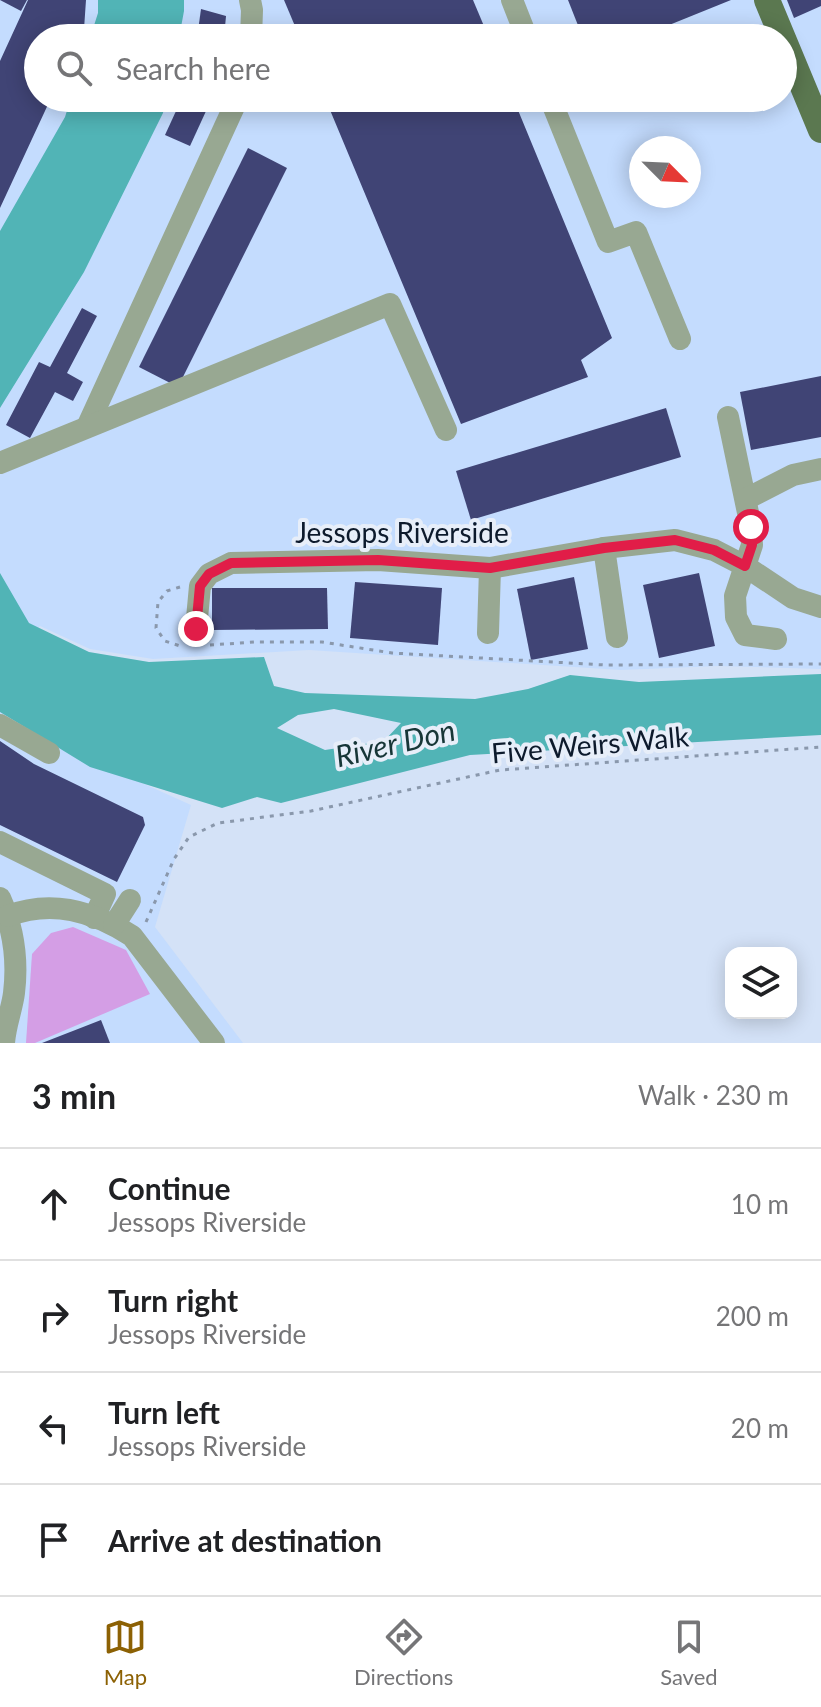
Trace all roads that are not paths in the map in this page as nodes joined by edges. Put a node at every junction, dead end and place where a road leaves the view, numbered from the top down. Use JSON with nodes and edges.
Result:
{"nodes":[{"id":1,"x":250,"y":0,"type":"edge"},
{"id":2,"x":512,"y":0,"type":"edge"},
{"id":3,"x":767,"y":0,"type":"edge"},
{"id":4,"x":252,"y":24,"type":"edge"},
{"id":5,"x":521,"y":24,"type":"edge"},
{"id":6,"x":777,"y":24,"type":"edge"},
{"id":7,"x":797,"y":72,"type":"edge"},
{"id":8,"x":232,"y":112,"type":"edge"},
{"id":9,"x":556,"y":112,"type":"edge"},
{"id":10,"x":821,"y":130,"type":"edge"},
{"id":11,"x":680,"y":339,"type":"dead end"},
{"id":12,"x":728,"y":417,"type":"dead end"},
{"id":13,"x":87,"y":427,"type":"junction"},
{"id":14,"x":446,"y":430,"type":"dead end"},
{"id":15,"x":5,"y":460,"type":"edge"},
{"id":16,"x":821,"y":469,"type":"edge"},
{"id":17,"x":746,"y":499,"type":"junction"},
{"id":18,"x":604,"y":548,"type":"junction"},
{"id":19,"x":745,"y":566,"type":"junction"},
{"id":20,"x":490,"y":568,"type":"junction"},
{"id":21,"x":821,"y":607,"type":"edge"},
{"id":22,"x":488,"y":633,"type":"dead end"},
{"id":23,"x":617,"y":637,"type":"dead end"},
{"id":24,"x":776,"y":639,"type":"dead end"},
{"id":25,"x":193,"y":641,"type":"road end"},
{"id":26,"x":0,"y":725,"type":"edge"},
{"id":27,"x":49,"y":753,"type":"dead end"},
{"id":28,"x":0,"y":842,"type":"edge"},
{"id":29,"x":130,"y":900,"type":"dead end"},
{"id":30,"x":4,"y":907,"type":"edge"},
{"id":31,"x":104,"y":921,"type":"junction"},
{"id":32,"x":2,"y":1042,"type":"edge"},
{"id":33,"x":214,"y":1043,"type":"edge"}],
"edges":[{"from":1,"to":4,"type":"street"},
{"from":2,"to":5,"type":"street"},
{"from":3,"to":6,"type":"main road"},
{"from":7,"to":10,"type":"main road"},
{"from":8,"to":13,"type":"street"},
{"from":9,"to":11,"type":"street"},
{"from":12,"to":17,"type":"street"},
{"from":13,"to":14,"type":"street"},
{"from":13,"to":15,"type":"street"},
{"from":16,"to":17,"type":"street"},
{"from":17,"to":19,"type":"street"},
{"from":18,"to":19,"type":"street","name":"Jessops Riverside"},
{"from":18,"to":20,"type":"street","name":"Jessops Riverside"},
{"from":18,"to":23,"type":"street"},
{"from":19,"to":21,"type":"street","name":"Jessops Riverside"},
{"from":19,"to":24,"type":"street"},
{"from":20,"to":22,"type":"street"},
{"from":20,"to":25,"type":"street","name":"Jessops Riverside"},
{"from":26,"to":27,"type":"street"},
{"from":28,"to":31,"type":"street"},
{"from":29,"to":31,"type":"street"},
{"from":30,"to":31,"type":"street"},
{"from":30,"to":32,"type":"street"},
{"from":31,"to":33,"type":"street"}]}
